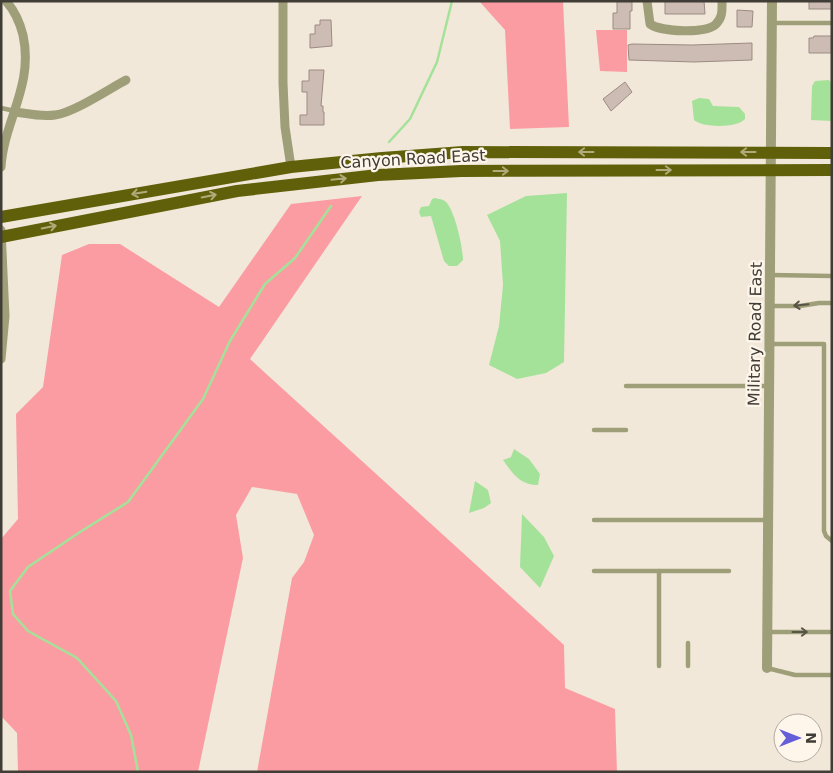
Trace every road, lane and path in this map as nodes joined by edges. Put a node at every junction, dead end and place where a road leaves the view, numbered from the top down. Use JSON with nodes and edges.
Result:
{"nodes":[{"id":1,"x":6,"y":1,"type":"edge"},
{"id":2,"x":284,"y":1,"type":"edge"},
{"id":3,"x":647,"y":1,"type":"edge"},
{"id":4,"x":722,"y":1,"type":"edge"},
{"id":5,"x":772,"y":1,"type":"edge"},
{"id":6,"x":772,"y":23,"type":"junction"},
{"id":7,"x":832,"y":23,"type":"edge"},
{"id":8,"x":126,"y":80,"type":"dead end"},
{"id":9,"x":1,"y":108,"type":"edge"},
{"id":10,"x":16,"y":112,"type":"junction"},
{"id":11,"x":772,"y":152,"type":"junction"},
{"id":12,"x":832,"y":153,"type":"edge"},
{"id":13,"x":1,"y":167,"type":"edge"},
{"id":14,"x":291,"y":167,"type":"junction"},
{"id":15,"x":772,"y":170,"type":"junction"},
{"id":16,"x":832,"y":170,"type":"edge"},
{"id":17,"x":237,"y":191,"type":"junction"},
{"id":18,"x":1,"y":216,"type":"edge"},
{"id":19,"x":1,"y":230,"type":"edge"},
{"id":20,"x":1,"y":236,"type":"edge"},
{"id":21,"x":771,"y":276,"type":"junction"},
{"id":22,"x":832,"y":276,"type":"edge"},
{"id":23,"x":832,"y":303,"type":"edge"},
{"id":24,"x":771,"y":306,"type":"junction"},
{"id":25,"x":770,"y":344,"type":"junction"},
{"id":26,"x":1,"y":359,"type":"edge"},
{"id":27,"x":626,"y":386,"type":"dead end"},
{"id":28,"x":770,"y":386,"type":"junction"},
{"id":29,"x":594,"y":430,"type":"dead end"},
{"id":30,"x":626,"y":430,"type":"dead end"},
{"id":31,"x":594,"y":520,"type":"dead end"},
{"id":32,"x":769,"y":520,"type":"junction"},
{"id":33,"x":832,"y":541,"type":"edge"},
{"id":34,"x":594,"y":571,"type":"dead end"},
{"id":35,"x":659,"y":571,"type":"junction"},
{"id":36,"x":729,"y":571,"type":"dead end"},
{"id":37,"x":768,"y":632,"type":"junction"},
{"id":38,"x":832,"y":632,"type":"edge"},
{"id":39,"x":688,"y":643,"type":"dead end"},
{"id":40,"x":658,"y":666,"type":"dead end"},
{"id":41,"x":688,"y":666,"type":"dead end"},
{"id":42,"x":767,"y":668,"type":"joint"},
{"id":43,"x":832,"y":676,"type":"edge"}],
"edges":[{"from":1,"to":10,"type":"street"},
{"from":2,"to":14,"type":"street"},
{"from":3,"to":4,"type":"street"},
{"from":5,"to":6,"type":"street","name":"Military Road East"},
{"from":6,"to":7,"type":"lane"},
{"from":6,"to":11,"type":"street","name":"Military Road East"},
{"from":8,"to":10,"type":"street"},
{"from":9,"to":10,"type":"lane"},
{"from":10,"to":13,"type":"street"},
{"from":11,"to":12,"type":"main road","name":"Canyon Road East"},
{"from":11,"to":14,"type":"main road","name":"Canyon Road East","one_way":true},
{"from":11,"to":15,"type":"street","name":"Military Road East"},
{"from":14,"to":17,"type":"main road"},
{"from":14,"to":18,"type":"main road","name":"Canyon Road East","one_way":true},
{"from":15,"to":16,"type":"main road","name":"Canyon Road East"},
{"from":17,"to":15,"type":"main road","name":"Canyon Road East","one_way":true},
{"from":15,"to":21,"type":"street","name":"Military Road East"},
{"from":20,"to":17,"type":"main road","name":"Canyon Road East","one_way":true},
{"from":19,"to":20,"type":"street"},
{"from":20,"to":26,"type":"street"},
{"from":21,"to":22,"type":"lane"},
{"from":21,"to":24,"type":"street","name":"Military Road East"},
{"from":23,"to":24,"type":"lane","one_way":true},
{"from":24,"to":25,"type":"street","name":"Military Road East"},
{"from":25,"to":28,"type":"street","name":"Military Road East"},
{"from":25,"to":33,"type":"lane"},
{"from":27,"to":28,"type":"lane"},
{"from":28,"to":32,"type":"street","name":"Military Road East"},
{"from":29,"to":30,"type":"lane"},
{"from":31,"to":32,"type":"lane"},
{"from":32,"to":37,"type":"street","name":"Military Road East"},
{"from":34,"to":35,"type":"lane"},
{"from":35,"to":36,"type":"lane"},
{"from":35,"to":40,"type":"lane"},
{"from":37,"to":38,"type":"lane","one_way":true},
{"from":37,"to":42,"type":"street","name":"Military Road East"},
{"from":39,"to":41,"type":"lane"},
{"from":42,"to":43,"type":"lane"}]}
